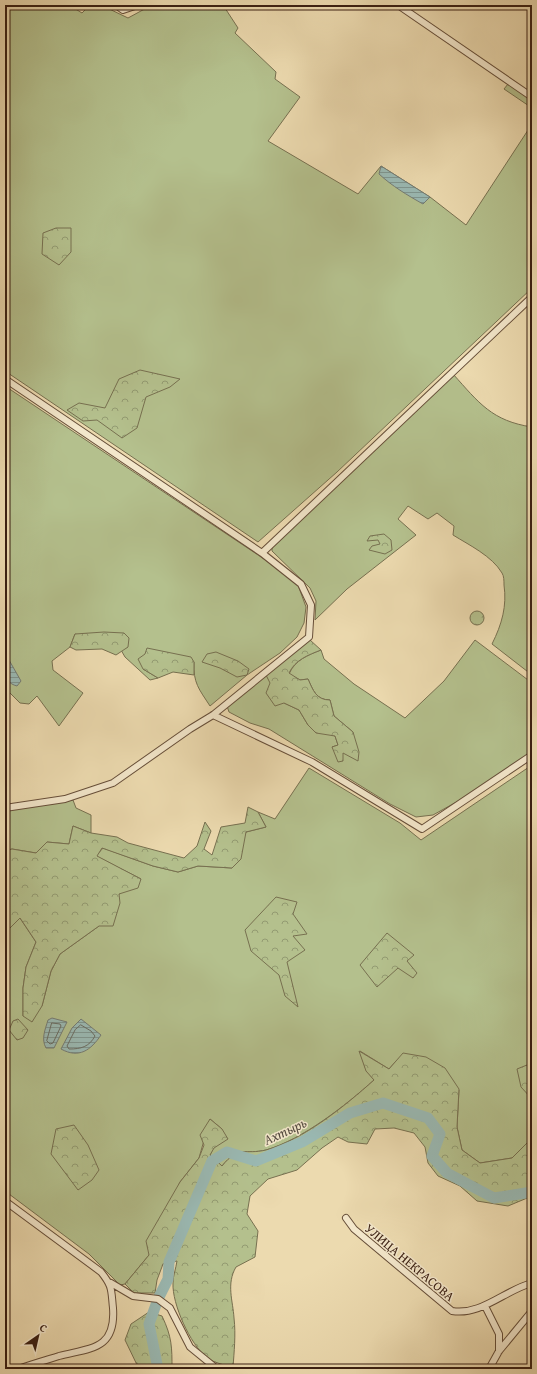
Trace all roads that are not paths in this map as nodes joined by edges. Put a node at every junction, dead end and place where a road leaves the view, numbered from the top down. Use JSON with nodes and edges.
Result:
{"nodes":[{"id":1,"x":116,"y":5,"type":"edge"},
{"id":2,"x":138,"y":5,"type":"edge"},
{"id":3,"x":398,"y":5,"type":"edge"},
{"id":4,"x":532,"y":97,"type":"edge"},
{"id":5,"x":532,"y":297,"type":"edge"},
{"id":6,"x":5,"y":379,"type":"edge"},
{"id":7,"x":262,"y":553,"type":"junction"},
{"id":8,"x":213,"y":715,"type":"junction"},
{"id":9,"x":532,"y":755,"type":"edge"},
{"id":10,"x":5,"y":808,"type":"edge"},
{"id":11,"x":5,"y":1200,"type":"edge"},
{"id":12,"x":346,"y":1218,"type":"dead end"},
{"id":13,"x":532,"y":1283,"type":"edge"},
{"id":14,"x":111,"y":1284,"type":"junction"},
{"id":15,"x":485,"y":1306,"type":"junction"},
{"id":16,"x":532,"y":1312,"type":"edge"},
{"id":17,"x":499,"y":1351,"type":"junction"},
{"id":18,"x":20,"y":1369,"type":"edge"},
{"id":19,"x":217,"y":1369,"type":"edge"},
{"id":20,"x":489,"y":1369,"type":"edge"}],
"edges":[{"from":1,"to":2,"type":"street"},
{"from":3,"to":4,"type":"street"},
{"from":5,"to":7,"type":"street"},
{"from":6,"to":7,"type":"street"},
{"from":7,"to":8,"type":"street"},
{"from":8,"to":9,"type":"street"},
{"from":8,"to":10,"type":"street"},
{"from":11,"to":14,"type":"street"},
{"from":12,"to":15,"type":"street","name":"УЛИЦА НЕКРАСОВА"},
{"from":13,"to":15,"type":"street","name":"УЛИЦА НЕКРАСОВА"},
{"from":14,"to":18,"type":"street"},
{"from":14,"to":19,"type":"street"},
{"from":15,"to":17,"type":"street"},
{"from":16,"to":17,"type":"street"},
{"from":17,"to":20,"type":"street"}]}
